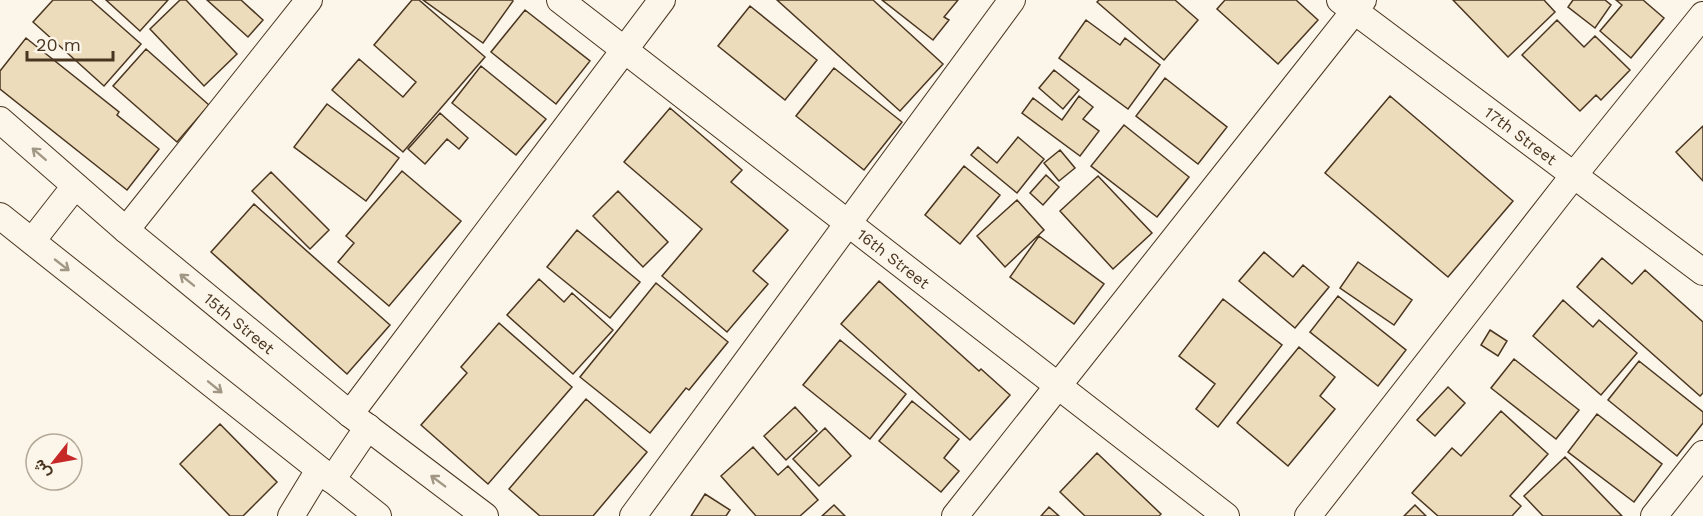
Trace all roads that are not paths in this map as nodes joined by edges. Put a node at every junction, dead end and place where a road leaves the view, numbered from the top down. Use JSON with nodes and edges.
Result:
{"nodes":[{"id":1,"x":309,"y":0,"type":"edge"},
{"id":2,"x":560,"y":0,"type":"edge"},
{"id":3,"x":662,"y":0,"type":"edge"},
{"id":4,"x":1012,"y":0,"type":"edge"},
{"id":5,"x":1353,"y":4,"type":"edge"},
{"id":6,"x":1703,"y":15,"type":"edge"},
{"id":7,"x":624,"y":50,"type":"junction"},
{"id":8,"x":0,"y":120,"type":"edge"},
{"id":9,"x":1574,"y":175,"type":"junction"},
{"id":10,"x":75,"y":186,"type":"junction"},
{"id":11,"x":0,"y":216,"type":"edge"},
{"id":12,"x":848,"y":223,"type":"junction"},
{"id":13,"x":126,"y":230,"type":"junction"},
{"id":14,"x":32,"y":241,"type":"junction"},
{"id":15,"x":1703,"y":272,"type":"edge"},
{"id":16,"x":1058,"y":386,"type":"junction"},
{"id":17,"x":359,"y":420,"type":"junction"},
{"id":18,"x":1703,"y":454,"type":"edge"},
{"id":19,"x":325,"y":475,"type":"junction"},
{"id":20,"x":291,"y":516,"type":"edge"},
{"id":21,"x":378,"y":516,"type":"edge"},
{"id":22,"x":484,"y":516,"type":"edge"},
{"id":23,"x":633,"y":516,"type":"edge"},
{"id":24,"x":955,"y":516,"type":"edge"},
{"id":25,"x":1226,"y":516,"type":"edge"},
{"id":26,"x":1308,"y":516,"type":"edge"},
{"id":27,"x":1654,"y":516,"type":"edge"}],
"edges":[{"from":1,"to":13,"type":"street"},
{"from":2,"to":7,"type":"street","name":"16th Street"},
{"from":3,"to":7,"type":"street"},
{"from":4,"to":12,"type":"street"},
{"from":5,"to":9,"type":"street","name":"17th Street"},
{"from":5,"to":16,"type":"street"},
{"from":6,"to":9,"type":"street"},
{"from":7,"to":12,"type":"street","name":"16th Street"},
{"from":7,"to":17,"type":"street"},
{"from":10,"to":8,"type":"street","name":"15th Street","one_way":true},
{"from":9,"to":15,"type":"street","name":"17th Street"},
{"from":9,"to":26,"type":"street"},
{"from":10,"to":13,"type":"street","name":"15th Street"},
{"from":10,"to":14,"type":"street"},
{"from":11,"to":14,"type":"street"},
{"from":12,"to":16,"type":"street","name":"16th Street"},
{"from":12,"to":23,"type":"street"},
{"from":17,"to":13,"type":"street","name":"15th Street","one_way":true},
{"from":14,"to":19,"type":"street","one_way":true},
{"from":16,"to":24,"type":"street"},
{"from":16,"to":25,"type":"street","name":"16th Street"},
{"from":17,"to":19,"type":"street"},
{"from":22,"to":17,"type":"street","name":"15th Street","one_way":true},
{"from":18,"to":27,"type":"street"},
{"from":19,"to":20,"type":"street"},
{"from":19,"to":21,"type":"street"}]}
